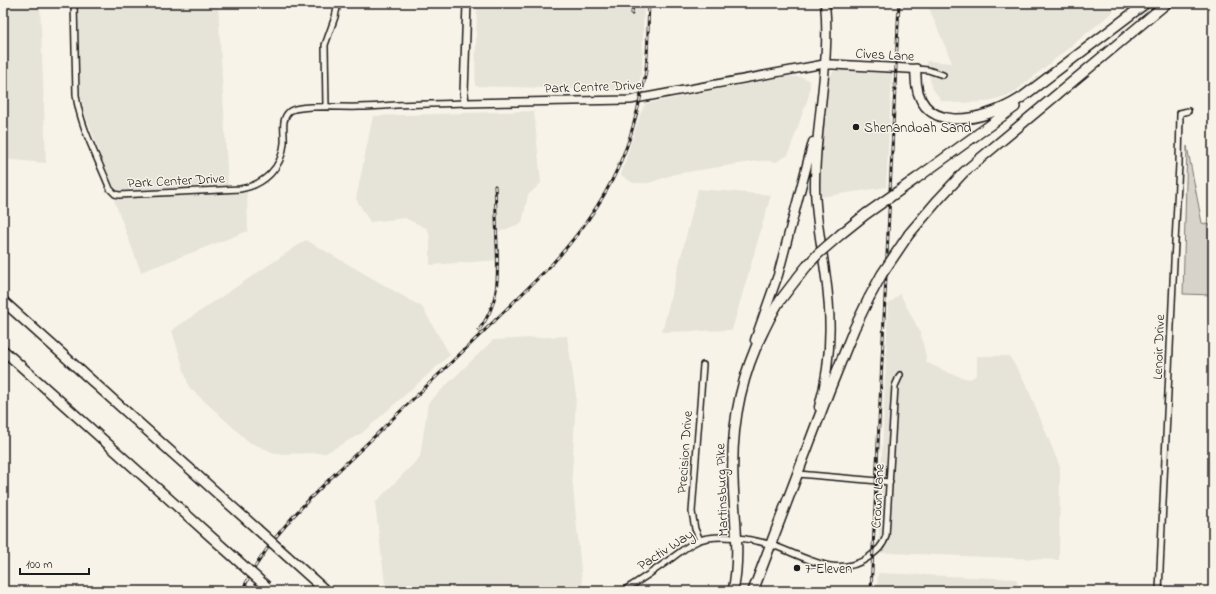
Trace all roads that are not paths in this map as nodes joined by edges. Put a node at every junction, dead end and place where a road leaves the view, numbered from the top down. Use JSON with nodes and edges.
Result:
{"nodes":[{"id":1,"x":74,"y":3,"type":"edge"},
{"id":2,"x":338,"y":3,"type":"edge"},
{"id":3,"x":468,"y":3,"type":"edge"},
{"id":4,"x":825,"y":3,"type":"edge"},
{"id":5,"x":1146,"y":3,"type":"edge"},
{"id":6,"x":1167,"y":3,"type":"edge"},
{"id":7,"x":824,"y":64,"type":"junction"},
{"id":8,"x":916,"y":69,"type":"junction"},
{"id":9,"x":943,"y":75,"type":"dead end"},
{"id":10,"x":466,"y":103,"type":"junction"},
{"id":11,"x":326,"y":107,"type":"junction"},
{"id":12,"x":359,"y":107,"type":"joint"},
{"id":13,"x":1188,"y":111,"type":"dead end"},
{"id":14,"x":819,"y":120,"type":"junction"},
{"id":15,"x":3,"y":301,"type":"edge"},
{"id":16,"x":3,"y":350,"type":"edge"},
{"id":17,"x":703,"y":365,"type":"dead end"},
{"id":18,"x":900,"y":376,"type":"dead end"},
{"id":19,"x":741,"y":389,"type":"junction"},
{"id":20,"x":809,"y":443,"type":"junction"},
{"id":21,"x":798,"y":474,"type":"junction"},
{"id":22,"x":890,"y":482,"type":"junction"},
{"id":23,"x":737,"y":537,"type":"junction"},
{"id":24,"x":700,"y":540,"type":"junction"},
{"id":25,"x":771,"y":545,"type":"junction"},
{"id":26,"x":269,"y":589,"type":"edge"},
{"id":27,"x":326,"y":591,"type":"edge"},
{"id":28,"x":623,"y":591,"type":"edge"},
{"id":29,"x":733,"y":591,"type":"edge"},
{"id":30,"x":752,"y":591,"type":"edge"},
{"id":31,"x":1159,"y":591,"type":"edge"}],
"edges":[{"from":1,"to":11,"type":"street","name":"Park Center Drive"},
{"from":2,"to":11,"type":"street"},
{"from":3,"to":10,"type":"street"},
{"from":4,"to":7,"type":"main road"},
{"from":5,"to":8,"type":"highway"},
{"from":5,"to":19,"type":"highway","name":"Martinsburg Pike","bridge":true},
{"from":6,"to":20,"type":"highway","bridge":true},
{"from":7,"to":8,"type":"main road","name":"Cives Lane"},
{"from":7,"to":10,"type":"street","name":"Park Centre Drive"},
{"from":7,"to":14,"type":"main road"},
{"from":8,"to":9,"type":"street","name":"Cives Lane"},
{"from":10,"to":12,"type":"street","name":"Park Centre Drive"},
{"from":11,"to":12,"type":"street","name":"Park Center Drive"},
{"from":13,"to":31,"type":"street","name":"Lenoir Drive"},
{"from":14,"to":19,"type":"main road"},
{"from":14,"to":20,"type":"main road"},
{"from":15,"to":27,"type":"highway","bridge":true},
{"from":16,"to":26,"type":"highway","bridge":true},
{"from":17,"to":24,"type":"street","name":"Precision Drive"},
{"from":18,"to":22,"type":"street","name":"Crown Lane"},
{"from":19,"to":23,"type":"highway","name":"Martinsburg Pike"},
{"from":20,"to":21,"type":"highway"},
{"from":21,"to":22,"type":"street"},
{"from":21,"to":25,"type":"highway"},
{"from":22,"to":25,"type":"street","name":"Crown Lane"},
{"from":23,"to":24,"type":"street","name":"Pactiv Way"},
{"from":23,"to":25,"type":"street","name":"Pactiv Way"},
{"from":23,"to":29,"type":"highway","name":"Martinsburg Pike"},
{"from":24,"to":28,"type":"street","name":"Pactiv Way"},
{"from":25,"to":30,"type":"highway"}]}
